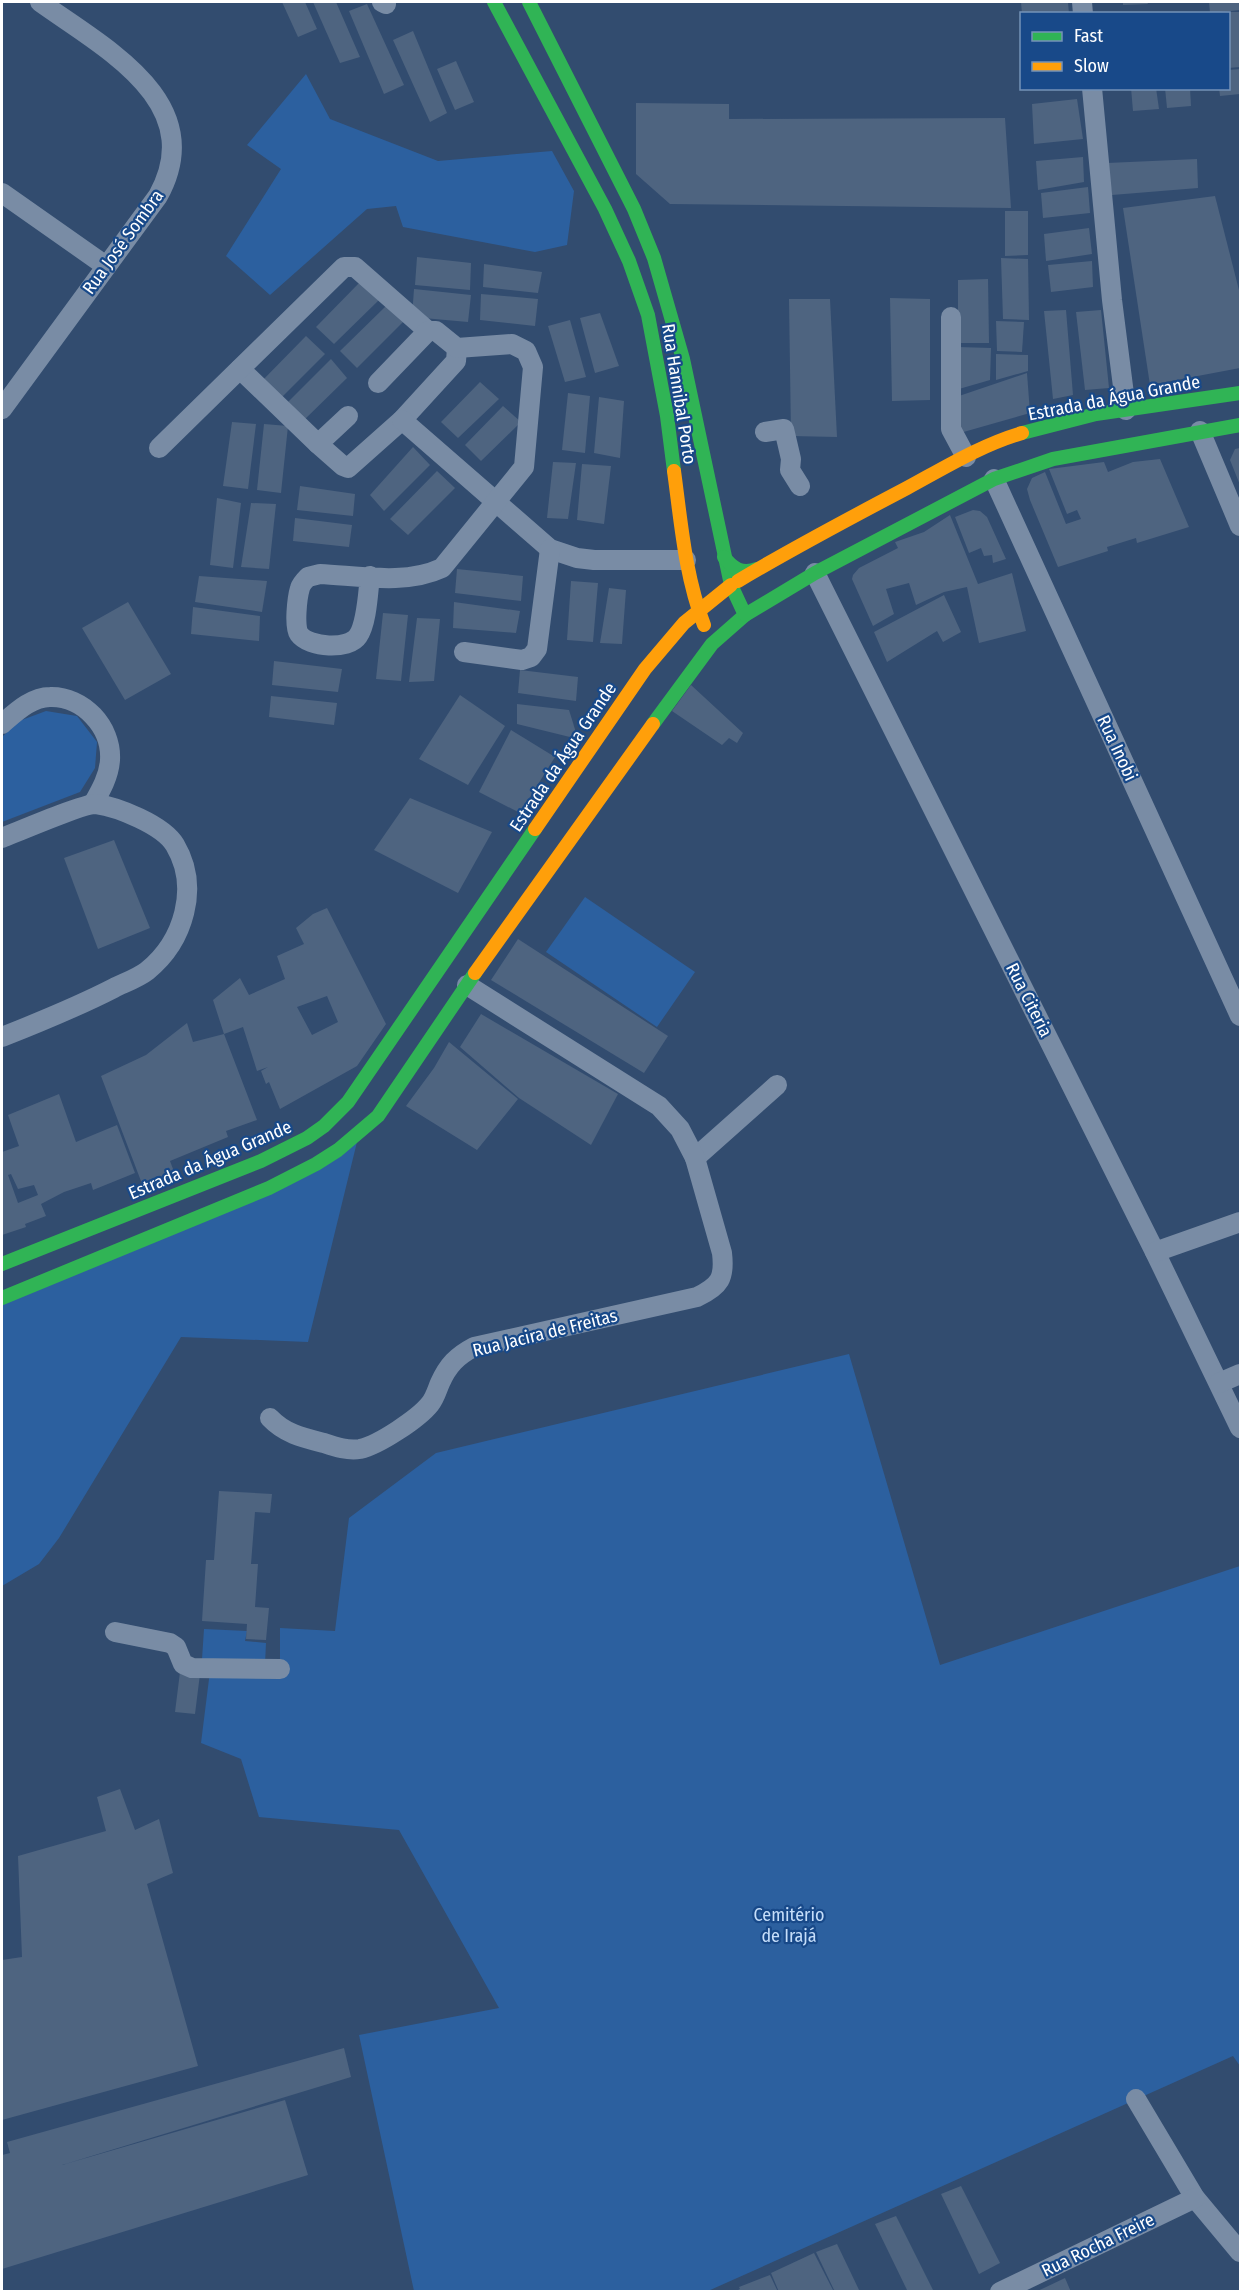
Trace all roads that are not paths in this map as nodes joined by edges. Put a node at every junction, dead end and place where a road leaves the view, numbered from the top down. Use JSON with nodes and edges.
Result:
{"nodes":[{"id":1,"x":40,"y":2,"type":"edge"},
{"id":2,"x":494,"y":2,"type":"edge"},
{"id":3,"x":530,"y":2,"type":"edge"},
{"id":4,"x":1092,"y":90,"type":"edge"},
{"id":5,"x":2,"y":193,"type":"edge"},
{"id":6,"x":106,"y":266,"type":"junction"},
{"id":7,"x":951,"y":317,"type":"dead end"},
{"id":8,"x":428,"y":331,"type":"junction"},
{"id":9,"x":457,"y":348,"type":"junction"},
{"id":10,"x":240,"y":369,"type":"junction"},
{"id":11,"x":378,"y":383,"type":"dead end"},
{"id":12,"x":1240,"y":393,"type":"edge"},
{"id":13,"x":2,"y":409,"type":"edge"},
{"id":14,"x":1126,"y":410,"type":"junction"},
{"id":15,"x":348,"y":416,"type":"dead end"},
{"id":16,"x":402,"y":420,"type":"junction"},
{"id":17,"x":1240,"y":425,"type":"edge"},
{"id":18,"x":1200,"y":431,"type":"junction"},
{"id":19,"x":765,"y":432,"type":"dead end"},
{"id":20,"x":318,"y":444,"type":"junction"},
{"id":21,"x":159,"y":448,"type":"dead end"},
{"id":22,"x":966,"y":458,"type":"junction"},
{"id":23,"x":994,"y":479,"type":"junction"},
{"id":24,"x":800,"y":486,"type":"dead end"},
{"id":25,"x":496,"y":502,"type":"junction"},
{"id":26,"x":1240,"y":526,"type":"edge"},
{"id":27,"x":550,"y":549,"type":"junction"},
{"id":28,"x":724,"y":556,"type":"junction"},
{"id":29,"x":686,"y":560,"type":"junction"},
{"id":30,"x":757,"y":569,"type":"junction"},
{"id":31,"x":815,"y":573,"type":"junction"},
{"id":32,"x":370,"y":576,"type":"junction"},
{"id":33,"x":731,"y":585,"type":"junction"},
{"id":34,"x":698,"y":610,"type":"junction"},
{"id":35,"x":746,"y":615,"type":"junction"},
{"id":36,"x":712,"y":644,"type":"junction"},
{"id":37,"x":464,"y":652,"type":"dead end"},
{"id":38,"x":2,"y":724,"type":"edge"},
{"id":39,"x":93,"y":804,"type":"junction"},
{"id":40,"x":2,"y":838,"type":"edge"},
{"id":41,"x":467,"y":985,"type":"junction"},
{"id":42,"x":1240,"y":1016,"type":"edge"},
{"id":43,"x":2,"y":1037,"type":"edge"},
{"id":44,"x":777,"y":1085,"type":"dead end"},
{"id":45,"x":695,"y":1158,"type":"junction"},
{"id":46,"x":1240,"y":1222,"type":"edge"},
{"id":47,"x":1155,"y":1252,"type":"junction"},
{"id":48,"x":2,"y":1264,"type":"edge"},
{"id":49,"x":2,"y":1298,"type":"edge"},
{"id":50,"x":1240,"y":1374,"type":"edge"},
{"id":51,"x":1219,"y":1383,"type":"junction"},
{"id":52,"x":270,"y":1418,"type":"dead end"},
{"id":53,"x":1240,"y":1428,"type":"edge"},
{"id":54,"x":115,"y":1632,"type":"dead end"},
{"id":55,"x":280,"y":1669,"type":"dead end"},
{"id":56,"x":1136,"y":2099,"type":"dead end"},
{"id":57,"x":1195,"y":2198,"type":"junction"},
{"id":58,"x":1240,"y":2252,"type":"edge"},
{"id":59,"x":1000,"y":2292,"type":"edge"}],
"edges":[{"from":1,"to":6,"type":"street","name":"Rua José Sombra"},
{"from":2,"to":29,"type":"main road","name":"Rua Hannibal Porto"},
{"from":3,"to":28,"type":"main road","name":"Rua Hannibal Porto"},
{"from":4,"to":14,"type":"street"},
{"from":5,"to":6,"type":"street"},
{"from":6,"to":13,"type":"street","name":"Rua José Sombra"},
{"from":7,"to":22,"type":"street"},
{"from":8,"to":9,"type":"street"},
{"from":8,"to":10,"type":"street"},
{"from":8,"to":11,"type":"street"},
{"from":9,"to":16,"type":"street"},
{"from":9,"to":25,"type":"street"},
{"from":10,"to":20,"type":"street"},
{"from":10,"to":21,"type":"street"},
{"from":12,"to":14,"type":"main road","name":"Estrada da Água Grande"},
{"from":14,"to":22,"type":"main road","name":"Estrada da Água Grande"},
{"from":15,"to":20,"type":"street"},
{"from":16,"to":20,"type":"street"},
{"from":16,"to":25,"type":"street"},
{"from":17,"to":18,"type":"main road"},
{"from":18,"to":23,"type":"main road"},
{"from":18,"to":26,"type":"street"},
{"from":19,"to":24,"type":"street"},
{"from":22,"to":30,"type":"main road","name":"Estrada da Água Grande"},
{"from":23,"to":31,"type":"main road"},
{"from":23,"to":42,"type":"street","name":"Rua Inobi"},
{"from":25,"to":27,"type":"street"},
{"from":25,"to":32,"type":"street"},
{"from":27,"to":29,"type":"street"},
{"from":27,"to":37,"type":"street"},
{"from":28,"to":30,"type":"main road"},
{"from":28,"to":33,"type":"main road","name":"Rua Hannibal Porto"},
{"from":29,"to":34,"type":"main road","name":"Rua Hannibal Porto"},
{"from":30,"to":33,"type":"main road","name":"Estrada da Água Grande"},
{"from":31,"to":35,"type":"main road"},
{"from":31,"to":47,"type":"street","name":"Rua Citeria"},
{"from":32,"to":32,"type":"street"},
{"from":33,"to":34,"type":"main road","name":"Estrada da Água Grande"},
{"from":33,"to":35,"type":"main road","name":"Rua Hannibal Porto"},
{"from":34,"to":36,"type":"main road","name":"Rua Hannibal Porto"},
{"from":34,"to":48,"type":"main road","name":"Estrada da Água Grande"},
{"from":35,"to":36,"type":"main road"},
{"from":36,"to":41,"type":"main road"},
{"from":38,"to":39,"type":"street"},
{"from":39,"to":40,"type":"street"},
{"from":39,"to":43,"type":"street"},
{"from":41,"to":45,"type":"street"},
{"from":41,"to":49,"type":"main road"},
{"from":44,"to":45,"type":"street"},
{"from":45,"to":52,"type":"street","name":"Rua Jacira de Freitas"},
{"from":46,"to":47,"type":"street"},
{"from":47,"to":51,"type":"street","name":"Rua Citeria"},
{"from":50,"to":51,"type":"street"},
{"from":51,"to":53,"type":"street","name":"Rua Citeria"},
{"from":54,"to":55,"type":"street"},
{"from":56,"to":57,"type":"street"},
{"from":57,"to":58,"type":"street"},
{"from":57,"to":59,"type":"street","name":"Rua Rocha Freire"}]}
